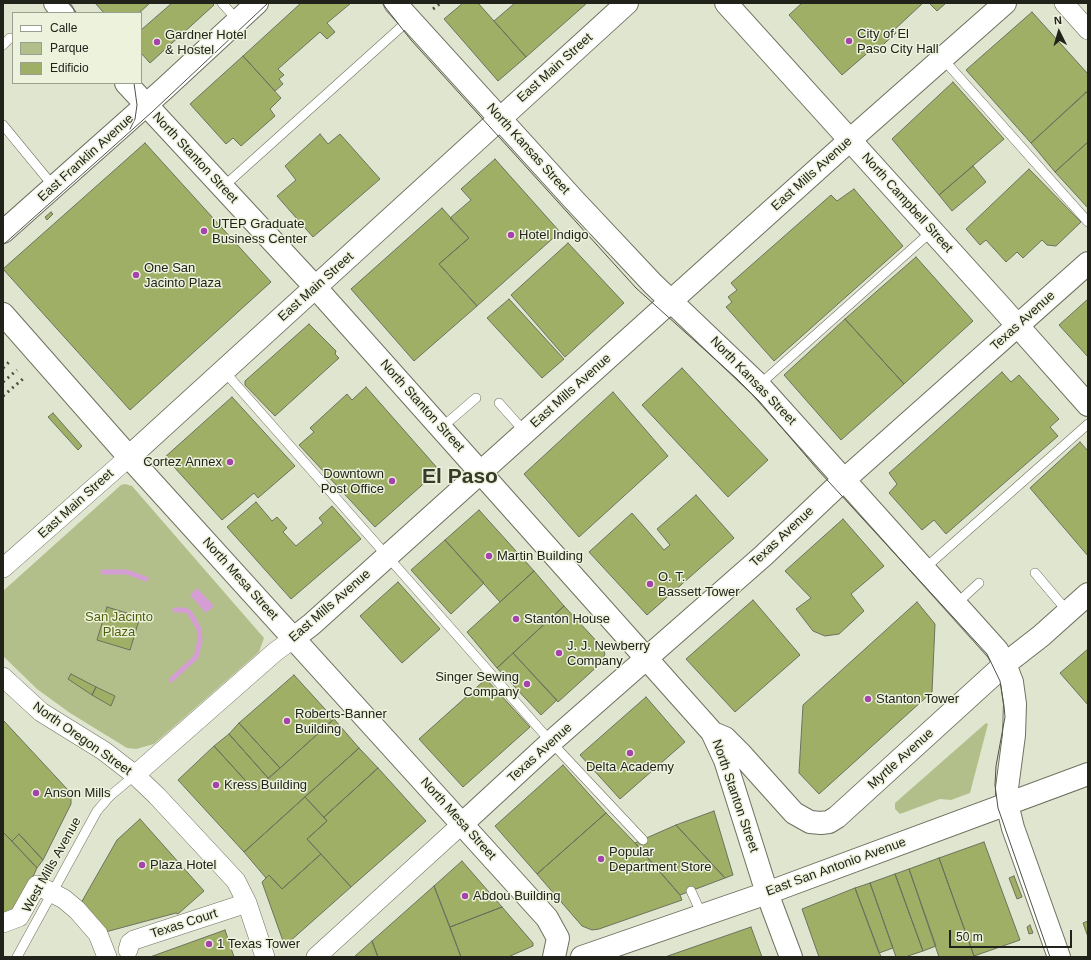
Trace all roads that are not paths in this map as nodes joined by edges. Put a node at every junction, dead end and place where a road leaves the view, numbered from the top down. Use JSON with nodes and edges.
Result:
{"nodes":[{"id":1,"x":55,"y":3,"type":"edge"},
{"id":2,"x":222,"y":3,"type":"edge"},
{"id":3,"x":257,"y":3,"type":"edge"},
{"id":4,"x":395,"y":3,"type":"edge"},
{"id":5,"x":627,"y":3,"type":"edge"},
{"id":6,"x":726,"y":3,"type":"edge"},
{"id":7,"x":1005,"y":3,"type":"edge"},
{"id":8,"x":1064,"y":3,"type":"edge"},
{"id":9,"x":62,"y":12,"type":"edge"},
{"id":10,"x":410,"y":19,"type":"junction"},
{"id":11,"x":238,"y":21,"type":"junction"},
{"id":12,"x":1088,"y":30,"type":"edge"},
{"id":13,"x":10,"y":38,"type":"dead end"},
{"id":14,"x":3,"y":45,"type":"edge"},
{"id":15,"x":942,"y":58,"type":"junction"},
{"id":16,"x":127,"y":84,"type":"edge"},
{"id":17,"x":146,"y":105,"type":"junction"},
{"id":18,"x":500,"y":118,"type":"junction"},
{"id":19,"x":3,"y":125,"type":"edge"},
{"id":20,"x":850,"y":140,"type":"junction"},
{"id":21,"x":54,"y":187,"type":"junction"},
{"id":22,"x":223,"y":187,"type":"junction"},
{"id":23,"x":1088,"y":222,"type":"edge"},
{"id":24,"x":932,"y":231,"type":"junction"},
{"id":25,"x":3,"y":232,"type":"edge"},
{"id":26,"x":1088,"y":263,"type":"edge"},
{"id":27,"x":316,"y":288,"type":"junction"},
{"id":28,"x":672,"y":301,"type":"junction"},
{"id":29,"x":3,"y":314,"type":"edge"},
{"id":30,"x":1019,"y":326,"type":"junction"},
{"id":31,"x":224,"y":371,"type":"junction"},
{"id":32,"x":759,"y":385,"type":"junction"},
{"id":33,"x":476,"y":398,"type":"dead end"},
{"id":34,"x":499,"y":403,"type":"dead end"},
{"id":35,"x":1088,"y":405,"type":"edge"},
{"id":36,"x":1088,"y":424,"type":"edge"},
{"id":37,"x":441,"y":428,"type":"junction"},
{"id":38,"x":525,"y":432,"type":"junction"},
{"id":39,"x":129,"y":456,"type":"junction"},
{"id":40,"x":480,"y":472,"type":"junction"},
{"id":41,"x":844,"y":479,"type":"junction"},
{"id":42,"x":387,"y":556,"type":"junction"},
{"id":43,"x":3,"y":568,"type":"edge"},
{"id":44,"x":924,"y":569,"type":"junction"},
{"id":45,"x":1035,"y":573,"type":"dead end"},
{"id":46,"x":979,"y":583,"type":"dead end"},
{"id":47,"x":1088,"y":594,"type":"edge"},
{"id":48,"x":956,"y":604,"type":"junction"},
{"id":49,"x":1068,"y":612,"type":"junction"},
{"id":50,"x":294,"y":638,"type":"junction"},
{"id":51,"x":647,"y":658,"type":"junction"},
{"id":52,"x":1005,"y":664,"type":"junction"},
{"id":53,"x":3,"y":677,"type":"edge"},
{"id":54,"x":712,"y":732,"type":"junction"},
{"id":55,"x":551,"y":742,"type":"junction"},
{"id":56,"x":1088,"y":774,"type":"edge"},
{"id":57,"x":135,"y":775,"type":"junction"},
{"id":58,"x":1007,"y":804,"type":"junction"},
{"id":59,"x":462,"y":824,"type":"junction"},
{"id":60,"x":643,"y":840,"type":"dead end"},
{"id":61,"x":691,"y":891,"type":"dead end"},
{"id":62,"x":52,"y":892,"type":"junction"},
{"id":63,"x":767,"y":893,"type":"junction"},
{"id":64,"x":246,"y":903,"type":"junction"},
{"id":65,"x":702,"y":916,"type":"junction"},
{"id":66,"x":3,"y":923,"type":"edge"},
{"id":67,"x":128,"y":954,"type":"edge"},
{"id":68,"x":17,"y":957,"type":"edge"},
{"id":69,"x":107,"y":957,"type":"edge"},
{"id":70,"x":265,"y":957,"type":"edge"},
{"id":71,"x":316,"y":957,"type":"edge"},
{"id":72,"x":554,"y":957,"type":"edge"},
{"id":73,"x":582,"y":957,"type":"edge"},
{"id":74,"x":791,"y":957,"type":"edge"},
{"id":75,"x":1059,"y":957,"type":"edge"}],
"edges":[{"from":1,"to":9,"type":"street"},
{"from":2,"to":11,"type":"lane"},
{"from":3,"to":11,"type":"street","name":"East Franklin Avenue"},
{"from":4,"to":10,"type":"street","name":"North Kansas Street"},
{"from":5,"to":18,"type":"street","name":"East Main Street"},
{"from":6,"to":20,"type":"street","name":"North Campbell Street"},
{"from":7,"to":15,"type":"street","name":"East Mills Avenue"},
{"from":8,"to":12,"type":"street"},
{"from":10,"to":18,"type":"street","name":"North Kansas Street"},
{"from":10,"to":22,"type":"lane"},
{"from":11,"to":17,"type":"street","name":"East Franklin Avenue"},
{"from":13,"to":14,"type":"lane"},
{"from":15,"to":20,"type":"street","name":"East Mills Avenue"},
{"from":15,"to":23,"type":"lane"},
{"from":16,"to":17,"type":"street","name":"North Stanton Street"},
{"from":17,"to":21,"type":"street","name":"East Franklin Avenue"},
{"from":17,"to":22,"type":"street","name":"North Stanton Street"},
{"from":18,"to":27,"type":"street","name":"East Main Street"},
{"from":18,"to":28,"type":"street","name":"North Kansas Street"},
{"from":19,"to":21,"type":"lane"},
{"from":20,"to":24,"type":"street","name":"North Campbell Street"},
{"from":20,"to":28,"type":"street","name":"East Mills Avenue"},
{"from":21,"to":25,"type":"street","name":"East Franklin Avenue"},
{"from":22,"to":27,"type":"street","name":"North Stanton Street"},
{"from":24,"to":30,"type":"street","name":"North Campbell Street"},
{"from":24,"to":32,"type":"lane"},
{"from":26,"to":30,"type":"street","name":"Texas Avenue"},
{"from":27,"to":31,"type":"street","name":"East Main Street"},
{"from":27,"to":37,"type":"street","name":"North Stanton Street"},
{"from":28,"to":32,"type":"street","name":"North Kansas Street"},
{"from":28,"to":38,"type":"street","name":"East Mills Avenue"},
{"from":29,"to":39,"type":"street","name":"North Mesa Street"},
{"from":30,"to":35,"type":"street","name":"North Campbell Street"},
{"from":30,"to":41,"type":"street","name":"Texas Avenue"},
{"from":31,"to":39,"type":"street","name":"East Main Street"},
{"from":31,"to":42,"type":"lane"},
{"from":32,"to":41,"type":"street","name":"North Kansas Street"},
{"from":33,"to":37,"type":"lane"},
{"from":34,"to":38,"type":"lane"},
{"from":36,"to":44,"type":"lane"},
{"from":37,"to":40,"type":"street","name":"North Stanton Street"},
{"from":38,"to":40,"type":"street","name":"East Mills Avenue"},
{"from":39,"to":43,"type":"street","name":"East Main Street"},
{"from":39,"to":50,"type":"street","name":"North Mesa Street"},
{"from":40,"to":42,"type":"street","name":"East Mills Avenue"},
{"from":40,"to":51,"type":"street","name":"North Stanton Street"},
{"from":41,"to":44,"type":"street","name":"North Kansas Street"},
{"from":41,"to":51,"type":"street","name":"Texas Avenue"},
{"from":42,"to":50,"type":"street","name":"East Mills Avenue"},
{"from":42,"to":55,"type":"lane"},
{"from":44,"to":48,"type":"street","name":"North Kansas Street"},
{"from":45,"to":49,"type":"lane"},
{"from":46,"to":48,"type":"lane"},
{"from":47,"to":49,"type":"street","name":"Myrtle Avenue"},
{"from":48,"to":52,"type":"street","name":"North Kansas Street"},
{"from":49,"to":52,"type":"street","name":"Myrtle Avenue"},
{"from":50,"to":57,"type":"street","name":"East Mills Avenue"},
{"from":50,"to":59,"type":"street","name":"North Mesa Street"},
{"from":51,"to":54,"type":"street","name":"North Stanton Street"},
{"from":51,"to":55,"type":"street","name":"Texas Avenue"},
{"from":52,"to":54,"type":"street","name":"Myrtle Avenue"},
{"from":52,"to":58,"type":"street","name":"North Kansas Street"},
{"from":53,"to":57,"type":"street","name":"North Oregon Street"},
{"from":54,"to":63,"type":"street","name":"North Stanton Street"},
{"from":55,"to":59,"type":"street","name":"Texas Avenue"},
{"from":55,"to":60,"type":"lane"},
{"from":56,"to":58,"type":"street","name":"East San Antonio Avenue"},
{"from":57,"to":62,"type":"lane","name":"West Mills Avenue"},
{"from":57,"to":64,"type":"street","name":"North Oregon Street"},
{"from":58,"to":63,"type":"street","name":"East San Antonio Avenue"},
{"from":58,"to":75,"type":"street","name":"North Kansas Street"},
{"from":59,"to":71,"type":"street","name":"Texas Avenue"},
{"from":59,"to":72,"type":"street","name":"North Mesa Street"},
{"from":61,"to":65,"type":"lane"},
{"from":62,"to":66,"type":"street"},
{"from":62,"to":68,"type":"lane","name":"West Mills Avenue"},
{"from":62,"to":69,"type":"street"},
{"from":63,"to":65,"type":"street","name":"East San Antonio Avenue"},
{"from":63,"to":74,"type":"street","name":"North Stanton Street"},
{"from":64,"to":67,"type":"street","name":"Texas Court"},
{"from":64,"to":70,"type":"street","name":"North Oregon Street"},
{"from":65,"to":73,"type":"street","name":"East San Antonio Avenue"}]}
